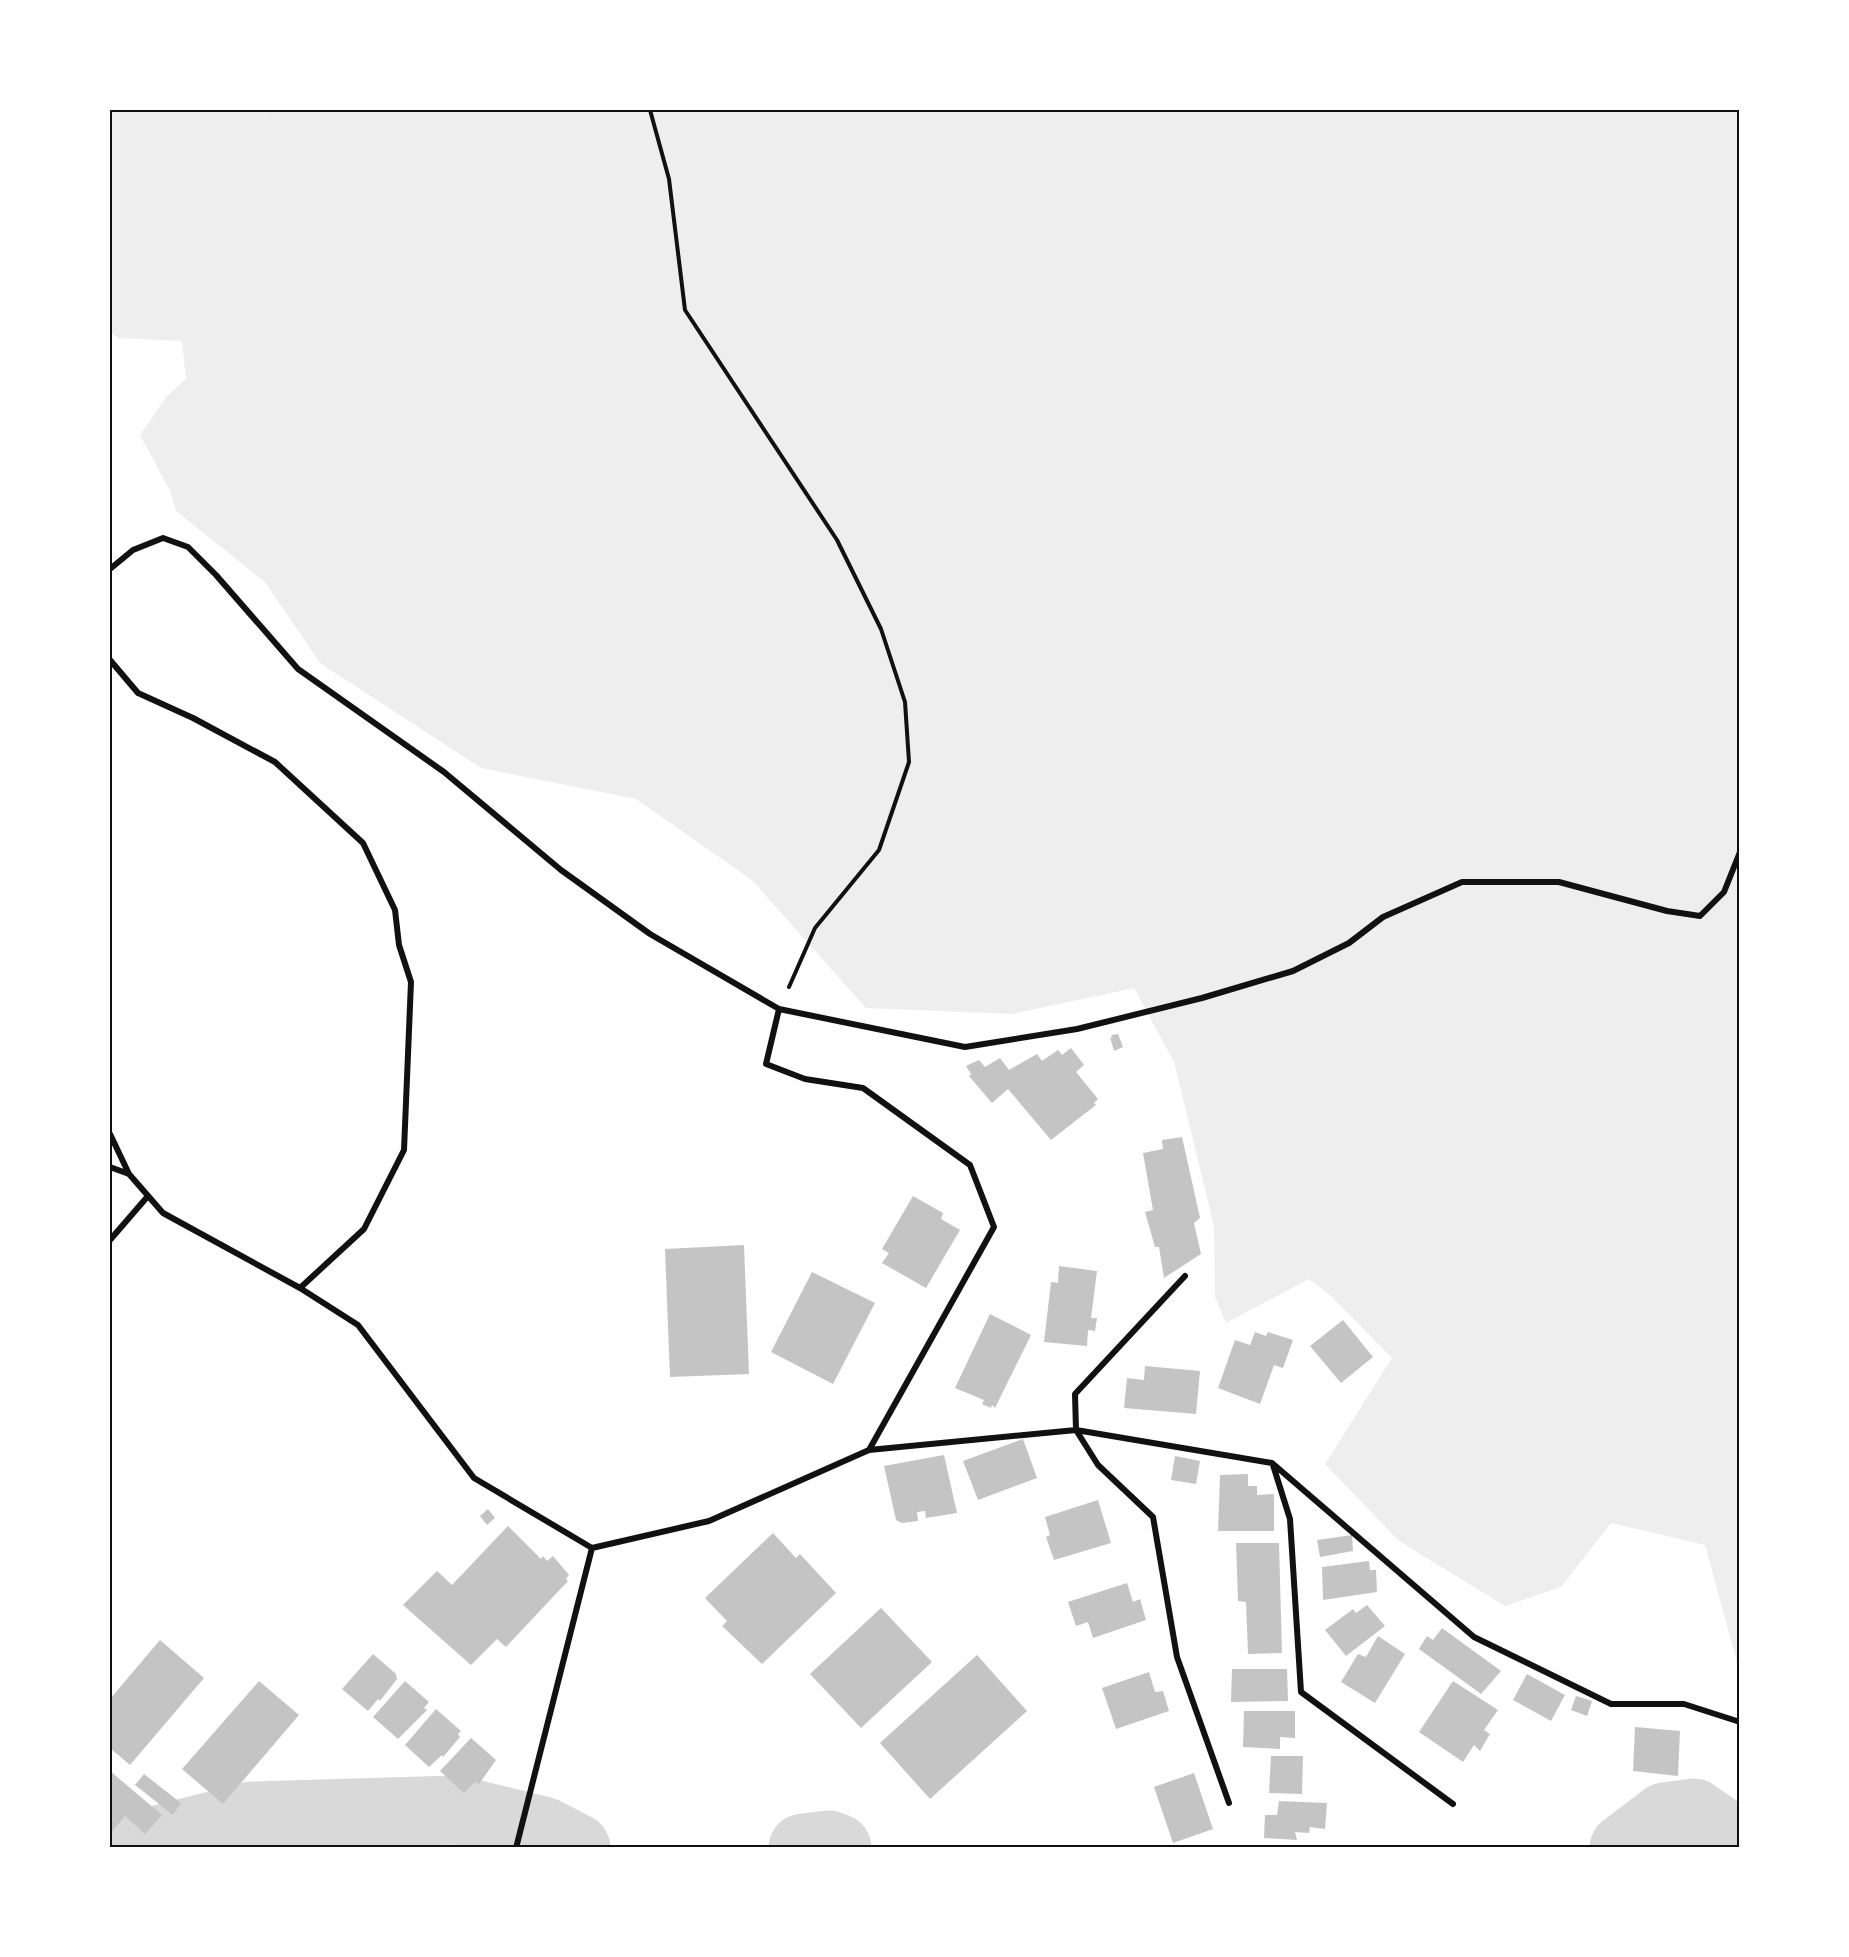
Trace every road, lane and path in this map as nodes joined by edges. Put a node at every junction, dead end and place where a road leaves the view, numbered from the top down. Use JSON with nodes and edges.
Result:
{"nodes":[{"id":1,"x":650,"y":110,"type":"edge"},
{"id":2,"x":110,"y":569,"type":"edge"},
{"id":3,"x":110,"y":660,"type":"edge"},
{"id":4,"x":1740,"y":852,"type":"edge"},
{"id":5,"x":779,"y":1008,"type":"junction"},
{"id":6,"x":110,"y":1134,"type":"edge"},
{"id":7,"x":110,"y":1167,"type":"edge"},
{"id":8,"x":129,"y":1174,"type":"junction"},
{"id":9,"x":148,"y":1196,"type":"junction"},
{"id":10,"x":110,"y":1240,"type":"edge"},
{"id":11,"x":1185,"y":1276,"type":"dead end"},
{"id":12,"x":300,"y":1288,"type":"junction"},
{"id":13,"x":1076,"y":1430,"type":"junction"},
{"id":14,"x":869,"y":1450,"type":"junction"},
{"id":15,"x":1272,"y":1462,"type":"junction"},
{"id":16,"x":592,"y":1548,"type":"junction"},
{"id":17,"x":1740,"y":1722,"type":"edge"},
{"id":18,"x":1229,"y":1803,"type":"dead end"},
{"id":19,"x":1454,"y":1804,"type":"dead end"},
{"id":20,"x":516,"y":1848,"type":"edge"}],
"edges":[{"from":1,"to":5,"type":"path"},
{"from":2,"to":5,"type":"street"},
{"from":3,"to":12,"type":"street"},
{"from":4,"to":5,"type":"street"},
{"from":5,"to":14,"type":"street"},
{"from":6,"to":8,"type":"street"},
{"from":7,"to":8,"type":"street"},
{"from":8,"to":9,"type":"street"},
{"from":9,"to":10,"type":"street"},
{"from":9,"to":12,"type":"street"},
{"from":11,"to":13,"type":"street"},
{"from":12,"to":16,"type":"street"},
{"from":13,"to":14,"type":"street"},
{"from":13,"to":15,"type":"street"},
{"from":13,"to":18,"type":"street"},
{"from":14,"to":16,"type":"street"},
{"from":15,"to":17,"type":"street"},
{"from":15,"to":19,"type":"street"},
{"from":16,"to":20,"type":"street"}]}
